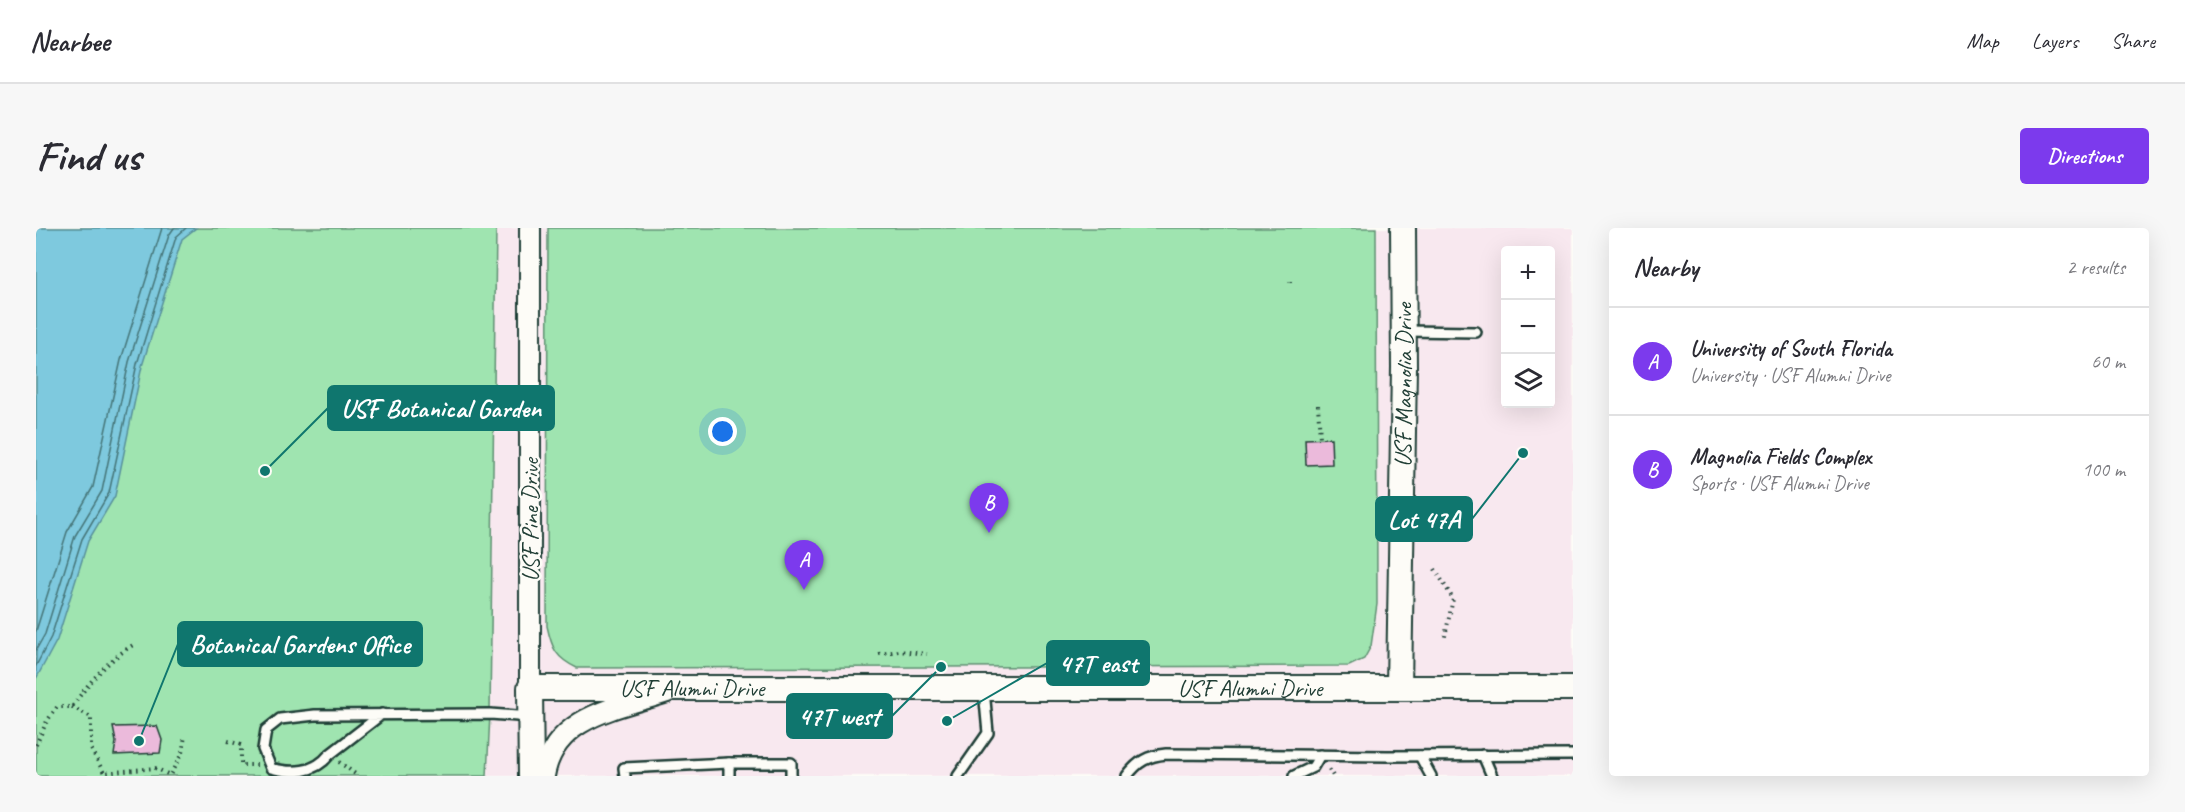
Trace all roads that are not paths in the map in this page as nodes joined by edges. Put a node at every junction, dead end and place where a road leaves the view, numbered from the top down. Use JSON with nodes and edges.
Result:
{"nodes":[{"id":1,"x":530,"y":228,"type":"edge"},
{"id":2,"x":1403,"y":228,"type":"edge"},
{"id":3,"x":1403,"y":331,"type":"junction"},
{"id":4,"x":1476,"y":332,"type":"dead end"},
{"id":5,"x":531,"y":687,"type":"junction"},
{"id":6,"x":681,"y":687,"type":"junction"},
{"id":7,"x":984,"y":687,"type":"junction"},
{"id":8,"x":1399,"y":687,"type":"junction"},
{"id":9,"x":1573,"y":688,"type":"edge"},
{"id":10,"x":382,"y":714,"type":"junction"},
{"id":11,"x":531,"y":717,"type":"junction"},
{"id":12,"x":1320,"y":755,"type":"junction"},
{"id":13,"x":1483,"y":755,"type":"junction"},
{"id":14,"x":1573,"y":755,"type":"edge"},
{"id":15,"x":1420,"y":756,"type":"junction"},
{"id":16,"x":729,"y":764,"type":"junction"},
{"id":17,"x":676,"y":771,"type":"edge"},
{"id":18,"x":531,"y":776,"type":"edge"},
{"id":19,"x":544,"y":776,"type":"edge"},
{"id":20,"x":625,"y":776,"type":"edge"},
{"id":21,"x":729,"y":776,"type":"edge"},
{"id":22,"x":790,"y":776,"type":"edge"},
{"id":23,"x":958,"y":776,"type":"edge"},
{"id":24,"x":1128,"y":776,"type":"edge"},
{"id":25,"x":1294,"y":776,"type":"edge"},
{"id":26,"x":1431,"y":776,"type":"edge"},
{"id":27,"x":1492,"y":776,"type":"edge"}],
"edges":[{"from":1,"to":5,"type":"street","name":"USF Pine Drive"},
{"from":2,"to":3,"type":"street","name":"USF Magnolia Drive"},
{"from":3,"to":4,"type":"lane"},
{"from":3,"to":8,"type":"street","name":"USF Magnolia Drive"},
{"from":5,"to":6,"type":"street","name":"USF Alumni Drive"},
{"from":5,"to":11,"type":"street","name":"USF Pine Drive"},
{"from":6,"to":7,"type":"street","name":"USF Alumni Drive"},
{"from":6,"to":19,"type":"street"},
{"from":7,"to":8,"type":"street","name":"USF Alumni Drive"},
{"from":7,"to":23,"type":"lane"},
{"from":8,"to":9,"type":"street","name":"USF Alumni Drive"},
{"from":10,"to":10,"type":"lane"},
{"from":10,"to":11,"type":"lane"},
{"from":11,"to":18,"type":"street","name":"USF Pine Drive"},
{"from":12,"to":15,"type":"lane"},
{"from":12,"to":24,"type":"lane"},
{"from":12,"to":25,"type":"lane"},
{"from":13,"to":14,"type":"lane"},
{"from":13,"to":15,"type":"lane"},
{"from":13,"to":27,"type":"lane"},
{"from":15,"to":26,"type":"lane"},
{"from":16,"to":17,"type":"lane"},
{"from":16,"to":21,"type":"lane"},
{"from":16,"to":22,"type":"lane"},
{"from":17,"to":20,"type":"lane"}]}
